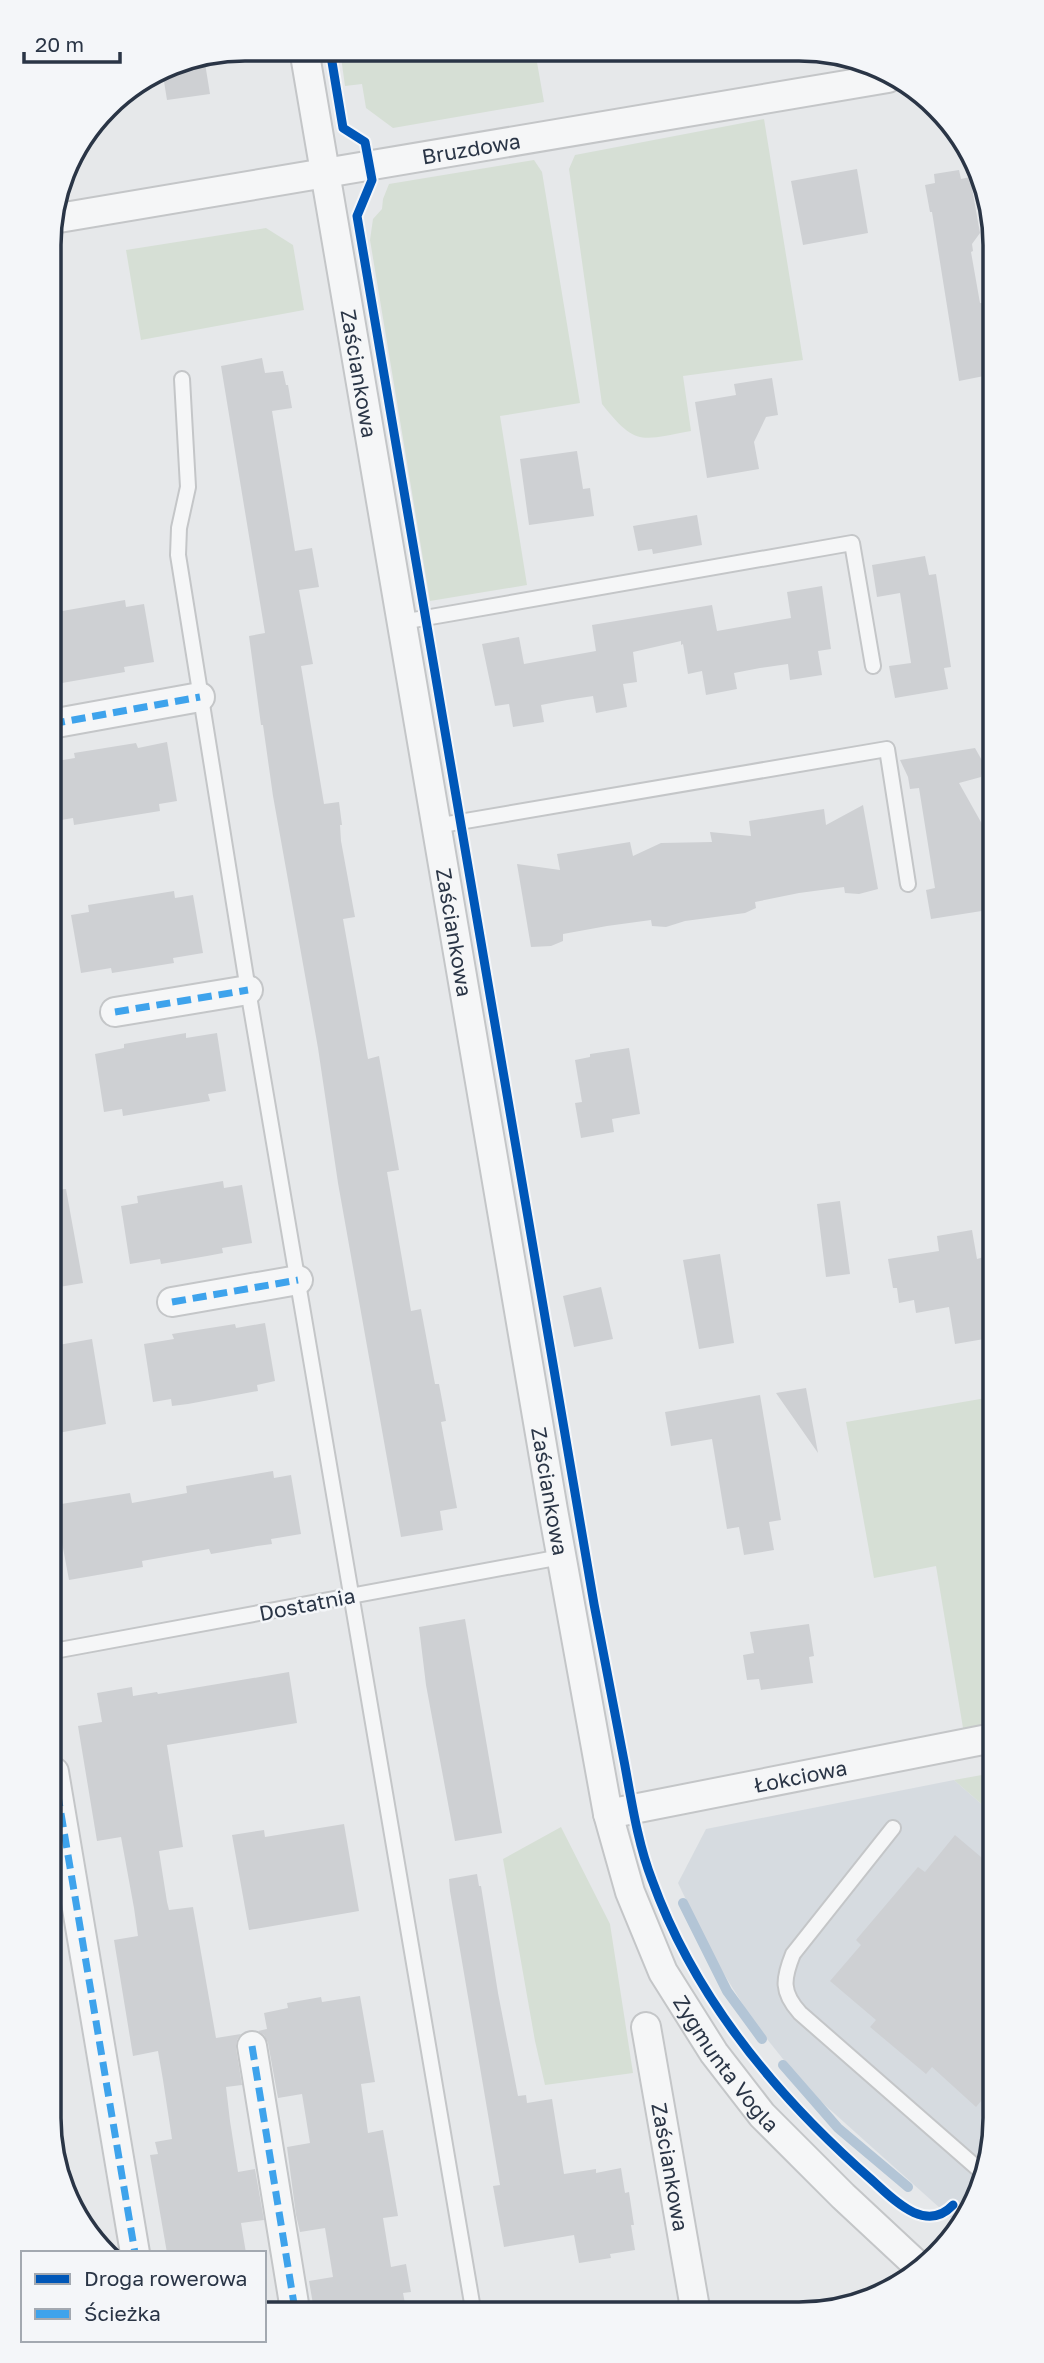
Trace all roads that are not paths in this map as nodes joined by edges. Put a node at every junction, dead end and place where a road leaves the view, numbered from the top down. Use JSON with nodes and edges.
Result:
{"nodes":[{"id":1,"x":306,"y":61,"type":"edge"},
{"id":2,"x":875,"y":78,"type":"edge"},
{"id":3,"x":325,"y":174,"type":"junction"},
{"id":4,"x":64,"y":217,"type":"edge"},
{"id":5,"x":182,"y":379,"type":"dead end"},
{"id":6,"x":402,"y":621,"type":"junction"},
{"id":7,"x":873,"y":666,"type":"dead end"},
{"id":8,"x":200,"y":697,"type":"junction"},
{"id":9,"x":62,"y":722,"type":"edge"},
{"id":10,"x":436,"y":826,"type":"junction"},
{"id":11,"x":908,"y":884,"type":"dead end"},
{"id":12,"x":248,"y":990,"type":"junction"},
{"id":13,"x":115,"y":1012,"type":"dead end"},
{"id":14,"x":298,"y":1280,"type":"junction"},
{"id":15,"x":172,"y":1302,"type":"dead end"},
{"id":16,"x":561,"y":1558,"type":"junction"},
{"id":17,"x":350,"y":1596,"type":"junction"},
{"id":18,"x":61,"y":1650,"type":"edge"},
{"id":19,"x":982,"y":1740,"type":"edge"},
{"id":20,"x":608,"y":1814,"type":"junction"},
{"id":21,"x":61,"y":1815,"type":"edge"},
{"id":22,"x":892,"y":1828,"type":"dead end"},
{"id":23,"x":646,"y":2027,"type":"dead end"},
{"id":24,"x":252,"y":2046,"type":"dead end"},
{"id":25,"x":976,"y":2167,"type":"edge"},
{"id":26,"x":135,"y":2251,"type":"edge"},
{"id":27,"x":913,"y":2262,"type":"edge"},
{"id":28,"x":294,"y":2302,"type":"edge"},
{"id":29,"x":472,"y":2302,"type":"edge"},
{"id":30,"x":694,"y":2302,"type":"edge"}],
"edges":[{"from":1,"to":3,"type":"street","name":"Zaściankowa"},
{"from":2,"to":3,"type":"street","name":"Bruzdowa"},
{"from":3,"to":4,"type":"street","name":"Bruzdowa"},
{"from":3,"to":6,"type":"street","name":"Zaściankowa"},
{"from":5,"to":8,"type":"lane"},
{"from":6,"to":7,"type":"lane"},
{"from":6,"to":10,"type":"street","name":"Zaściankowa"},
{"from":8,"to":9,"type":"street"},
{"from":8,"to":12,"type":"lane"},
{"from":10,"to":11,"type":"lane"},
{"from":10,"to":16,"type":"street","name":"Zaściankowa"},
{"from":12,"to":13,"type":"street"},
{"from":12,"to":14,"type":"lane"},
{"from":14,"to":15,"type":"street"},
{"from":14,"to":17,"type":"lane"},
{"from":16,"to":17,"type":"lane","name":"Dostatnia"},
{"from":16,"to":20,"type":"street","name":"Zaściankowa"},
{"from":17,"to":18,"type":"lane","name":"Dostatnia"},
{"from":17,"to":29,"type":"lane"},
{"from":19,"to":20,"type":"street","name":"Łokciowa"},
{"from":20,"to":27,"type":"street","name":"Zygmunta Vogla"},
{"from":21,"to":26,"type":"street"},
{"from":22,"to":25,"type":"lane"},
{"from":23,"to":30,"type":"street","name":"Zaściankowa"},
{"from":24,"to":28,"type":"street"}]}
